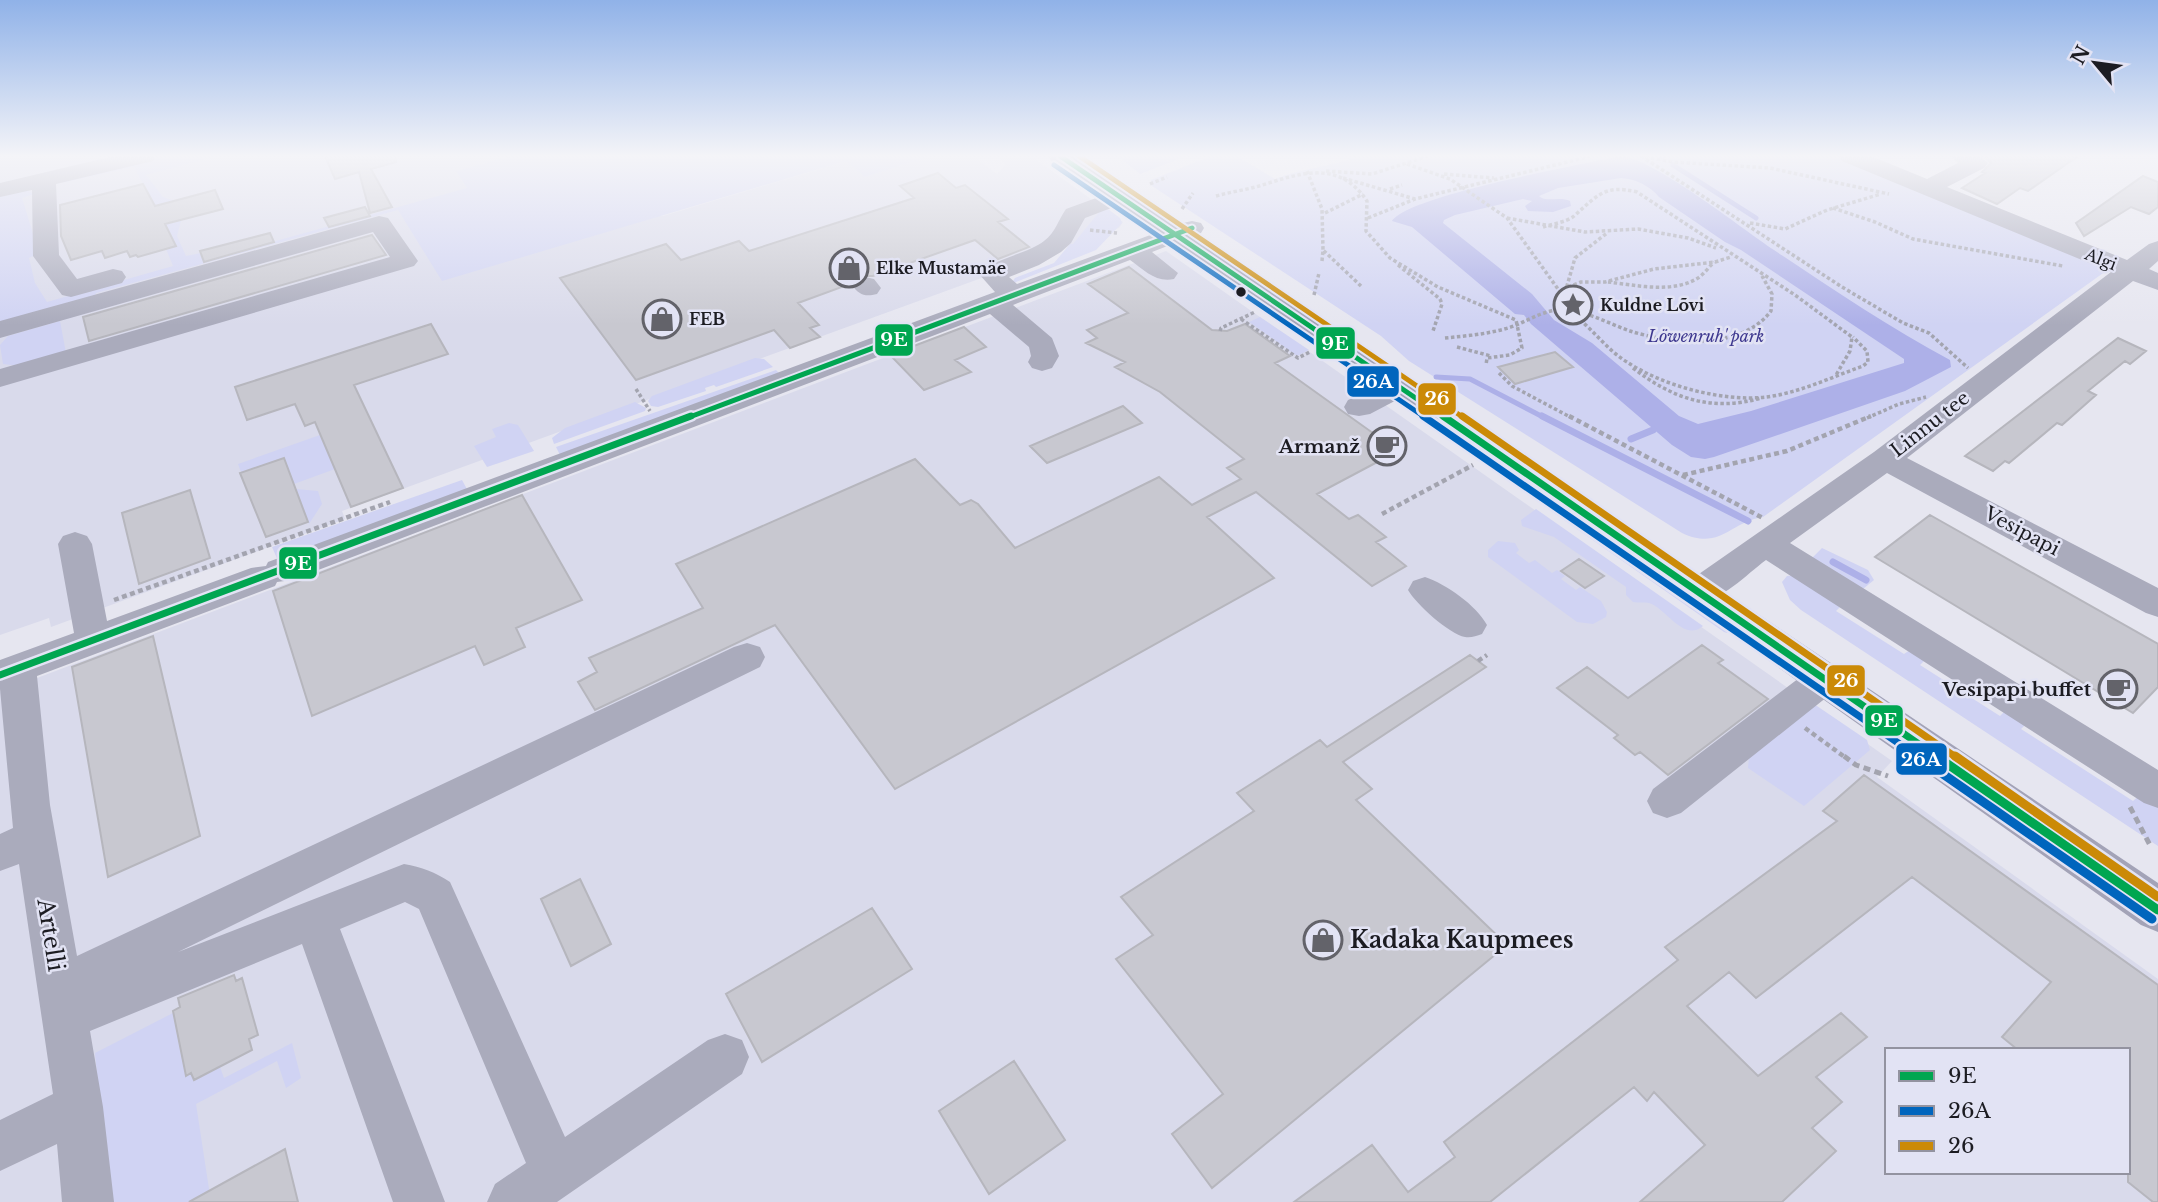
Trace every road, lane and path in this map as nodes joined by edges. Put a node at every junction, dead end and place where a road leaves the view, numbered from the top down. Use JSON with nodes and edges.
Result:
{"nodes":[{"id":1,"x":45,"y":212,"type":"edge"},
{"id":2,"x":1084,"y":212,"type":"edge"},
{"id":3,"x":1132,"y":212,"type":"edge"},
{"id":4,"x":1154,"y":212,"type":"edge"},
{"id":5,"x":1165,"y":212,"type":"edge"},
{"id":6,"x":1187,"y":212,"type":"edge"},
{"id":7,"x":1368,"y":212,"type":"edge"},
{"id":8,"x":1383,"y":212,"type":"edge"},
{"id":9,"x":1499,"y":212,"type":"edge"},
{"id":10,"x":1577,"y":212,"type":"edge"},
{"id":11,"x":1667,"y":212,"type":"edge"},
{"id":12,"x":1728,"y":212,"type":"edge"},
{"id":13,"x":1824,"y":212,"type":"edge"},
{"id":14,"x":1845,"y":212,"type":"edge"},
{"id":15,"x":1986,"y":212,"type":"edge"},
{"id":16,"x":1325,"y":213,"type":"edge"},
{"id":17,"x":1507,"y":218,"type":"junction"},
{"id":18,"x":1368,"y":219,"type":"junction"},
{"id":19,"x":1745,"y":223,"type":"junction"},
{"id":20,"x":1183,"y":224,"type":"junction"},
{"id":21,"x":1543,"y":227,"type":"junction"},
{"id":22,"x":1785,"y":229,"type":"junction"},
{"id":23,"x":1780,"y":232,"type":"dead end"},
{"id":24,"x":1609,"y":233,"type":"junction"},
{"id":25,"x":2158,"y":249,"type":"edge"},
{"id":26,"x":1323,"y":250,"type":"junction"},
{"id":27,"x":1724,"y":251,"type":"junction"},
{"id":28,"x":1124,"y":254,"type":"junction"},
{"id":29,"x":1732,"y":256,"type":"junction"},
{"id":30,"x":1390,"y":258,"type":"junction"},
{"id":31,"x":1322,"y":261,"type":"dead end"},
{"id":32,"x":1715,"y":262,"type":"junction"},
{"id":33,"x":157,"y":265,"type":"dead end"},
{"id":34,"x":2069,"y":268,"type":"dead end"},
{"id":35,"x":2131,"y":271,"type":"junction"},
{"id":36,"x":1165,"y":273,"type":"dead end"},
{"id":37,"x":1319,"y":273,"type":"dead end"},
{"id":38,"x":1762,"y":275,"type":"junction"},
{"id":39,"x":1605,"y":282,"type":"junction"},
{"id":40,"x":2158,"y":282,"type":"edge"},
{"id":41,"x":1361,"y":286,"type":"dead end"},
{"id":42,"x":1568,"y":287,"type":"junction"},
{"id":43,"x":1314,"y":295,"type":"dead end"},
{"id":44,"x":1563,"y":296,"type":"junction"},
{"id":45,"x":1004,"y":300,"type":"junction"},
{"id":46,"x":1259,"y":310,"type":"dead end"},
{"id":47,"x":1558,"y":311,"type":"junction"},
{"id":48,"x":1571,"y":313,"type":"junction"},
{"id":49,"x":1241,"y":319,"type":"junction"},
{"id":50,"x":1519,"y":323,"type":"junction"},
{"id":51,"x":0,"y":330,"type":"edge"},
{"id":52,"x":1220,"y":331,"type":"dead end"},
{"id":53,"x":1433,"y":331,"type":"dead end"},
{"id":54,"x":1279,"y":337,"type":"dead end"},
{"id":55,"x":1852,"y":337,"type":"junction"},
{"id":56,"x":1445,"y":338,"type":"dead end"},
{"id":57,"x":1270,"y":340,"type":"junction"},
{"id":58,"x":1457,"y":346,"type":"dead end"},
{"id":59,"x":1315,"y":349,"type":"dead end"},
{"id":60,"x":1492,"y":356,"type":"junction"},
{"id":61,"x":1042,"y":362,"type":"dead end"},
{"id":62,"x":1486,"y":365,"type":"dead end"},
{"id":63,"x":1630,"y":365,"type":"junction"},
{"id":64,"x":1973,"y":372,"type":"dead end"},
{"id":65,"x":1499,"y":373,"type":"dead end"},
{"id":66,"x":1836,"y":375,"type":"junction"},
{"id":67,"x":0,"y":378,"type":"edge"},
{"id":68,"x":1398,"y":388,"type":"junction"},
{"id":69,"x":636,"y":389,"type":"dead end"},
{"id":70,"x":1937,"y":396,"type":"dead end"},
{"id":71,"x":1765,"y":397,"type":"junction"},
{"id":72,"x":1359,"y":407,"type":"dead end"},
{"id":73,"x":650,"y":412,"type":"dead end"},
{"id":74,"x":1885,"y":459,"type":"junction"},
{"id":75,"x":1477,"y":463,"type":"dead end"},
{"id":76,"x":1683,"y":475,"type":"junction"},
{"id":77,"x":400,"y":498,"type":"dead end"},
{"id":78,"x":1382,"y":514,"type":"dead end"},
{"id":79,"x":1765,"y":531,"type":"junction"},
{"id":80,"x":75,"y":544,"type":"dead end"},
{"id":81,"x":1707,"y":586,"type":"junction"},
{"id":82,"x":1425,"y":590,"type":"dead end"},
{"id":83,"x":2158,"y":604,"type":"edge"},
{"id":84,"x":90,"y":625,"type":"junction"},
{"id":85,"x":1469,"y":625,"type":"dead end"},
{"id":86,"x":1487,"y":655,"type":"dead end"},
{"id":87,"x":747,"y":657,"type":"dead end"},
{"id":88,"x":1478,"y":661,"type":"dead end"},
{"id":89,"x":9,"y":672,"type":"edge"},
{"id":90,"x":1824,"y":679,"type":"junction"},
{"id":91,"x":1781,"y":712,"type":"junction"},
{"id":92,"x":1888,"y":776,"type":"dead end"},
{"id":93,"x":2158,"y":791,"type":"edge"},
{"id":94,"x":1667,"y":801,"type":"dead end"},
{"id":95,"x":18,"y":845,"type":"edge"},
{"id":96,"x":2158,"y":881,"type":"edge"},
{"id":97,"x":2158,"y":910,"type":"edge"},
{"id":98,"x":315,"y":919,"type":"junction"},
{"id":99,"x":63,"y":1003,"type":"junction"},
{"id":100,"x":725,"y":1057,"type":"dead end"},
{"id":101,"x":79,"y":1107,"type":"junction"},
{"id":102,"x":0,"y":1146,"type":"edge"},
{"id":103,"x":555,"y":1172,"type":"junction"},
{"id":104,"x":88,"y":1202,"type":"edge"},
{"id":105,"x":419,"y":1202,"type":"edge"},
{"id":106,"x":513,"y":1202,"type":"edge"}],
"edges":[{"from":1,"to":33,"type":"street"},
{"from":2,"to":45,"type":"street"},
{"from":3,"to":28,"type":"street"},
{"from":4,"to":20,"type":"main road"},
{"from":5,"to":20,"type":"main road"},
{"from":6,"to":20,"type":"path"},
{"from":7,"to":18,"type":"path"},
{"from":8,"to":18,"type":"path"},
{"from":9,"to":17,"type":"path"},
{"from":10,"to":21,"type":"path"},
{"from":11,"to":27,"type":"path"},
{"from":12,"to":19,"type":"path"},
{"from":13,"to":22,"type":"path"},
{"from":14,"to":34,"type":"path"},
{"from":15,"to":35,"type":"street","name":"Algi"},
{"from":16,"to":26,"type":"path"},
{"from":17,"to":21,"type":"path"},
{"from":17,"to":44,"type":"path"},
{"from":18,"to":30,"type":"path"},
{"from":19,"to":22,"type":"path"},
{"from":19,"to":64,"type":"path"},
{"from":20,"to":28,"type":"street"},
{"from":20,"to":68,"type":"main road"},
{"from":20,"to":81,"type":"main road"},
{"from":21,"to":24,"type":"path"},
{"from":22,"to":23,"type":"path"},
{"from":24,"to":27,"type":"path"},
{"from":24,"to":42,"type":"path"},
{"from":25,"to":35,"type":"street","name":"Linnu tee"},
{"from":26,"to":31,"type":"path"},
{"from":26,"to":41,"type":"path"},
{"from":27,"to":29,"type":"path"},
{"from":28,"to":36,"type":"street"},
{"from":28,"to":45,"type":"street"},
{"from":29,"to":32,"type":"path"},
{"from":29,"to":38,"type":"path"},
{"from":30,"to":50,"type":"path"},
{"from":30,"to":53,"type":"path"},
{"from":32,"to":39,"type":"path"},
{"from":32,"to":39,"type":"path"},
{"from":35,"to":40,"type":"street","name":"Algi"},
{"from":35,"to":74,"type":"street","name":"Linnu tee"},
{"from":37,"to":43,"type":"path"},
{"from":38,"to":48,"type":"path"},
{"from":38,"to":55,"type":"path"},
{"from":39,"to":42,"type":"path"},
{"from":42,"to":44,"type":"path"},
{"from":44,"to":47,"type":"path"},
{"from":45,"to":61,"type":"street"},
{"from":45,"to":84,"type":"street"},
{"from":46,"to":49,"type":"path"},
{"from":47,"to":48,"type":"path"},
{"from":47,"to":50,"type":"path"},
{"from":48,"to":63,"type":"path"},
{"from":49,"to":52,"type":"path"},
{"from":49,"to":57,"type":"path"},
{"from":50,"to":56,"type":"path"},
{"from":50,"to":60,"type":"path"},
{"from":51,"to":67,"type":"street"},
{"from":54,"to":57,"type":"path"},
{"from":55,"to":66,"type":"path"},
{"from":55,"to":66,"type":"path"},
{"from":57,"to":59,"type":"path"},
{"from":58,"to":60,"type":"path"},
{"from":60,"to":62,"type":"path"},
{"from":63,"to":71,"type":"path"},
{"from":63,"to":71,"type":"path"},
{"from":65,"to":76,"type":"path"},
{"from":66,"to":71,"type":"path"},
{"from":68,"to":72,"type":"street"},
{"from":68,"to":81,"type":"main road"},
{"from":69,"to":73,"type":"path"},
{"from":70,"to":76,"type":"path"},
{"from":74,"to":79,"type":"street","name":"Linnu tee"},
{"from":74,"to":83,"type":"street","name":"Vesipapi"},
{"from":75,"to":78,"type":"path"},
{"from":76,"to":79,"type":"path"},
{"from":77,"to":84,"type":"path"},
{"from":79,"to":81,"type":"street","name":"Linnu tee"},
{"from":79,"to":93,"type":"street"},
{"from":80,"to":84,"type":"street"},
{"from":81,"to":90,"type":"main road"},
{"from":81,"to":96,"type":"main road"},
{"from":82,"to":85,"type":"street"},
{"from":84,"to":89,"type":"street"},
{"from":86,"to":88,"type":"path"},
{"from":87,"to":99,"type":"street"},
{"from":89,"to":95,"type":"street","name":"Artelli"},
{"from":90,"to":91,"type":"street"},
{"from":90,"to":97,"type":"main road"},
{"from":91,"to":92,"type":"path"},
{"from":91,"to":94,"type":"street"},
{"from":95,"to":99,"type":"street","name":"Artelli"},
{"from":98,"to":99,"type":"street"},
{"from":98,"to":103,"type":"street"},
{"from":98,"to":105,"type":"street"},
{"from":99,"to":101,"type":"street","name":"Artelli"},
{"from":100,"to":103,"type":"street"},
{"from":101,"to":102,"type":"street"},
{"from":101,"to":104,"type":"street","name":"Artelli"},
{"from":103,"to":106,"type":"street"}]}
